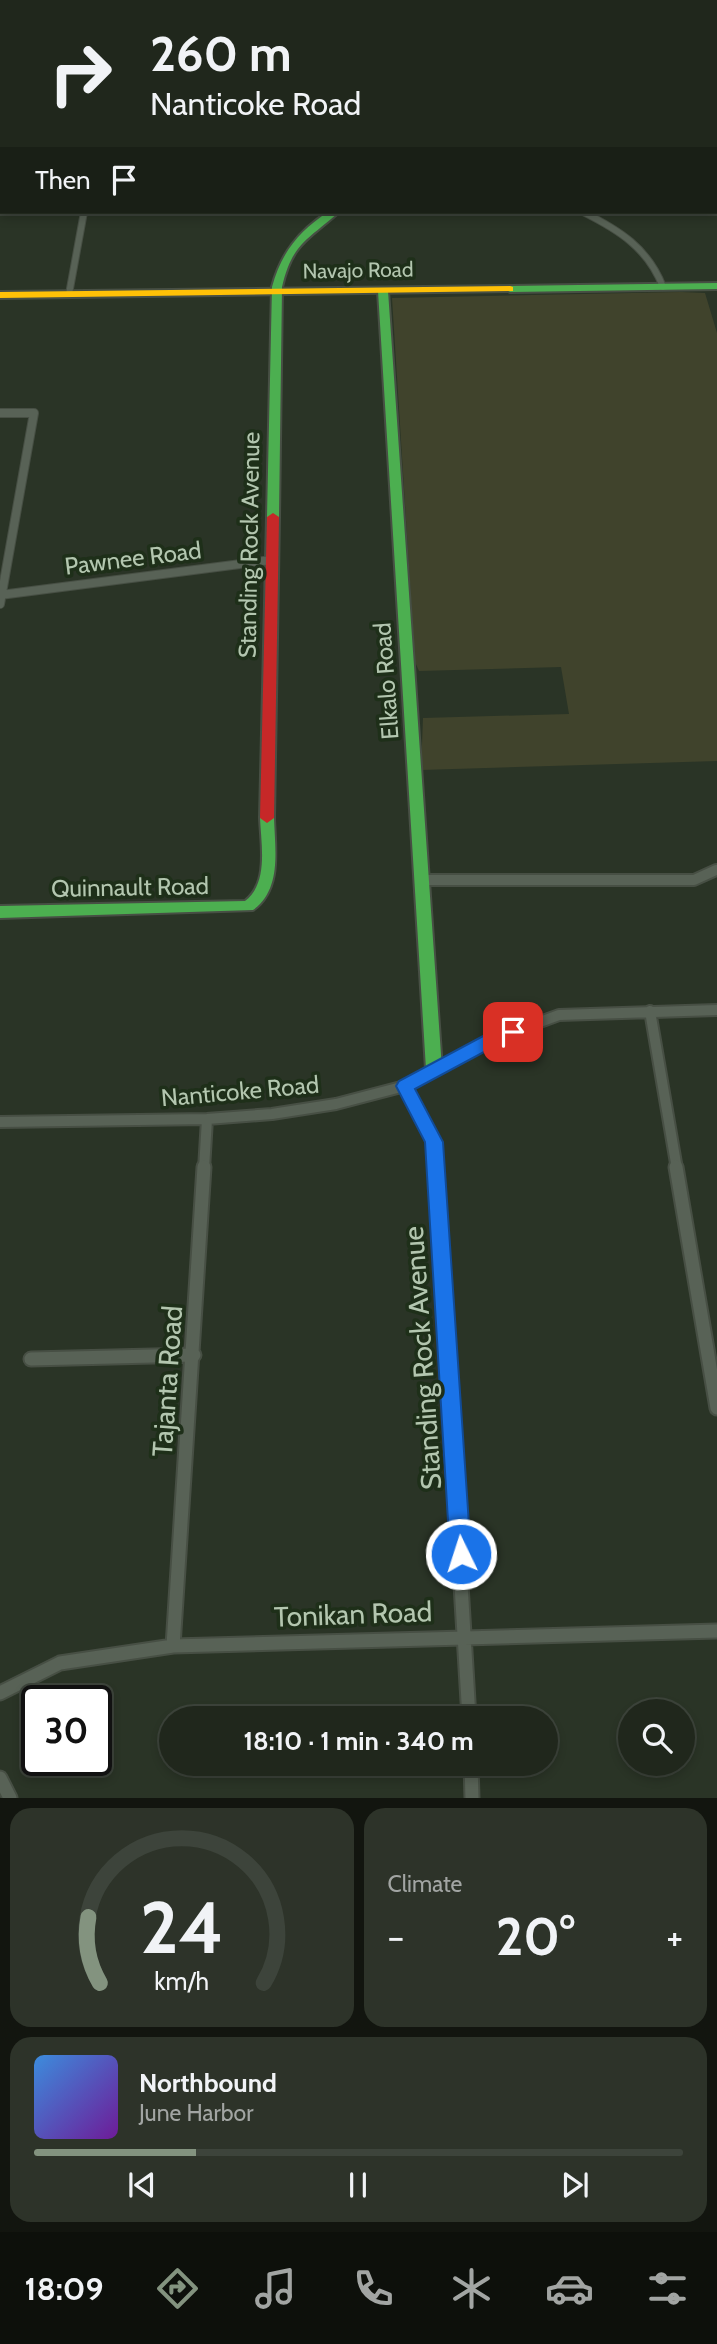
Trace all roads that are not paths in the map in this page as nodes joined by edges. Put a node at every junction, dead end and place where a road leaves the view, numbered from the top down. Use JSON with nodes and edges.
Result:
{"nodes":[{"id":1,"x":85,"y":214,"type":"edge"},
{"id":2,"x":331,"y":214,"type":"edge"},
{"id":3,"x":586,"y":214,"type":"edge"},
{"id":4,"x":717,"y":286,"type":"edge"},
{"id":5,"x":663,"y":287,"type":"junction"},
{"id":6,"x":383,"y":291,"type":"junction"},
{"id":7,"x":277,"y":292,"type":"junction"},
{"id":8,"x":69,"y":294,"type":"junction"},
{"id":9,"x":0,"y":295,"type":"edge"},
{"id":10,"x":0,"y":412,"type":"edge"},
{"id":11,"x":271,"y":560,"type":"junction"},
{"id":12,"x":1,"y":598,"type":"edge"},
{"id":13,"x":716,"y":870,"type":"edge"},
{"id":14,"x":421,"y":880,"type":"junction"},
{"id":15,"x":258,"y":901,"type":"joint"},
{"id":16,"x":0,"y":912,"type":"edge"},
{"id":17,"x":717,"y":1010,"type":"edge"},
{"id":18,"x":650,"y":1011,"type":"junction"},
{"id":19,"x":434,"y":1069,"type":"junction"},
{"id":20,"x":405,"y":1086,"type":"junction"},
{"id":21,"x":207,"y":1119,"type":"junction"},
{"id":22,"x":0,"y":1122,"type":"edge"},
{"id":23,"x":194,"y":1355,"type":"junction"},
{"id":24,"x":31,"y":1360,"type":"dead end"},
{"id":25,"x":717,"y":1408,"type":"edge"},
{"id":26,"x":717,"y":1631,"type":"edge"},
{"id":27,"x":466,"y":1637,"type":"junction"},
{"id":28,"x":173,"y":1646,"type":"junction"},
{"id":29,"x":0,"y":1693,"type":"edge"},
{"id":30,"x":469,"y":1706,"type":"edge"},
{"id":31,"x":471,"y":1776,"type":"edge"},
{"id":32,"x":0,"y":1778,"type":"edge"},
{"id":33,"x":10,"y":1798,"type":"edge"},
{"id":34,"x":472,"y":1798,"type":"edge"}],
"edges":[{"from":1,"to":8,"type":"street"},
{"from":2,"to":7,"type":"street","name":"Standing Rock Avenue"},
{"from":3,"to":5,"type":"street"},
{"from":4,"to":5,"type":"street","name":"Navajo Road"},
{"from":5,"to":6,"type":"street","name":"Navajo Road"},
{"from":6,"to":7,"type":"street","name":"Navajo Road"},
{"from":6,"to":14,"type":"street","name":"Elkalo Road"},
{"from":7,"to":8,"type":"street","name":"Navajo Road"},
{"from":7,"to":11,"type":"street","name":"Standing Rock Avenue"},
{"from":8,"to":9,"type":"street","name":"Navajo Road"},
{"from":10,"to":12,"type":"street"},
{"from":11,"to":12,"type":"street","name":"Pawnee Road"},
{"from":11,"to":15,"type":"street","name":"Standing Rock Avenue"},
{"from":13,"to":14,"type":"street"},
{"from":14,"to":19,"type":"street","name":"Elkalo Road"},
{"from":15,"to":16,"type":"street","name":"Quinnault Road"},
{"from":17,"to":18,"type":"street","name":"Nanticoke Road"},
{"from":18,"to":19,"type":"street","name":"Nanticoke Road"},
{"from":18,"to":25,"type":"street"},
{"from":19,"to":20,"type":"street","name":"Nanticoke Road"},
{"from":20,"to":21,"type":"street","name":"Nanticoke Road"},
{"from":20,"to":27,"type":"street","name":"Standing Rock Avenue"},
{"from":21,"to":22,"type":"street","name":"Nanticoke Road"},
{"from":21,"to":23,"type":"street","name":"Tajanta Road"},
{"from":23,"to":24,"type":"street"},
{"from":23,"to":28,"type":"street","name":"Tajanta Road"},
{"from":26,"to":27,"type":"street","name":"Tonikan Road"},
{"from":27,"to":28,"type":"street","name":"Tonikan Road"},
{"from":27,"to":30,"type":"street","name":"Standing Rock Avenue"},
{"from":28,"to":29,"type":"street","name":"Tonikan Road"},
{"from":31,"to":34,"type":"street"},
{"from":32,"to":33,"type":"street"}]}
